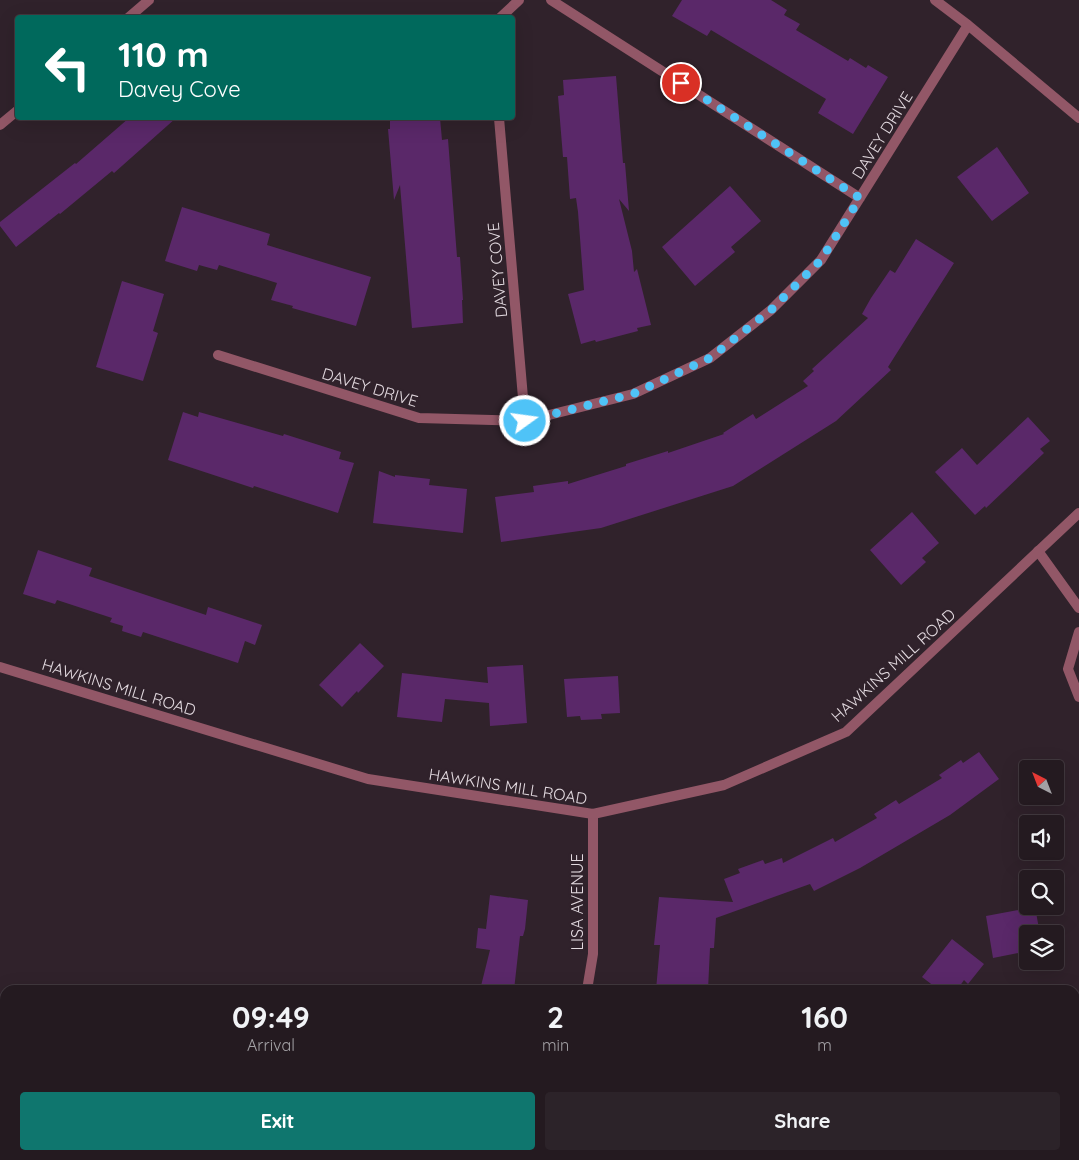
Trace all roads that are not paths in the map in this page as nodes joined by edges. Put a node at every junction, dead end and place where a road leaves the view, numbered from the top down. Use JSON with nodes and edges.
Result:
{"nodes":[{"id":1,"x":149,"y":0,"type":"edge"},
{"id":2,"x":518,"y":0,"type":"edge"},
{"id":3,"x":551,"y":0,"type":"edge"},
{"id":4,"x":935,"y":0,"type":"edge"},
{"id":5,"x":132,"y":15,"type":"edge"},
{"id":6,"x":503,"y":15,"type":"edge"},
{"id":7,"x":968,"y":25,"type":"junction"},
{"id":8,"x":15,"y":112,"type":"edge"},
{"id":9,"x":1079,"y":118,"type":"edge"},
{"id":10,"x":498,"y":120,"type":"edge"},
{"id":11,"x":0,"y":125,"type":"edge"},
{"id":12,"x":860,"y":198,"type":"junction"},
{"id":13,"x":218,"y":355,"type":"dead end"},
{"id":14,"x":525,"y":421,"type":"junction"},
{"id":15,"x":1079,"y":513,"type":"edge"},
{"id":16,"x":1038,"y":551,"type":"junction"},
{"id":17,"x":1079,"y":608,"type":"edge"},
{"id":18,"x":1079,"y":632,"type":"edge"},
{"id":19,"x":0,"y":667,"type":"edge"},
{"id":20,"x":1079,"y":697,"type":"edge"},
{"id":21,"x":593,"y":814,"type":"junction"},
{"id":22,"x":588,"y":985,"type":"edge"}],
"edges":[{"from":1,"to":5,"type":"street"},
{"from":2,"to":6,"type":"street"},
{"from":3,"to":12,"type":"street"},
{"from":4,"to":7,"type":"street"},
{"from":7,"to":9,"type":"street"},
{"from":7,"to":12,"type":"street","name":"DAVEY DRIVE"},
{"from":8,"to":11,"type":"street"},
{"from":10,"to":14,"type":"street","name":"DAVEY COVE"},
{"from":12,"to":14,"type":"street","name":"DAVEY DRIVE"},
{"from":13,"to":14,"type":"street","name":"DAVEY DRIVE"},
{"from":15,"to":16,"type":"street","name":"HAWKINS MILL ROAD"},
{"from":16,"to":17,"type":"street"},
{"from":16,"to":21,"type":"street","name":"HAWKINS MILL ROAD"},
{"from":18,"to":20,"type":"street"},
{"from":19,"to":21,"type":"street","name":"HAWKINS MILL ROAD"},
{"from":21,"to":22,"type":"street","name":"LISA AVENUE"}]}
